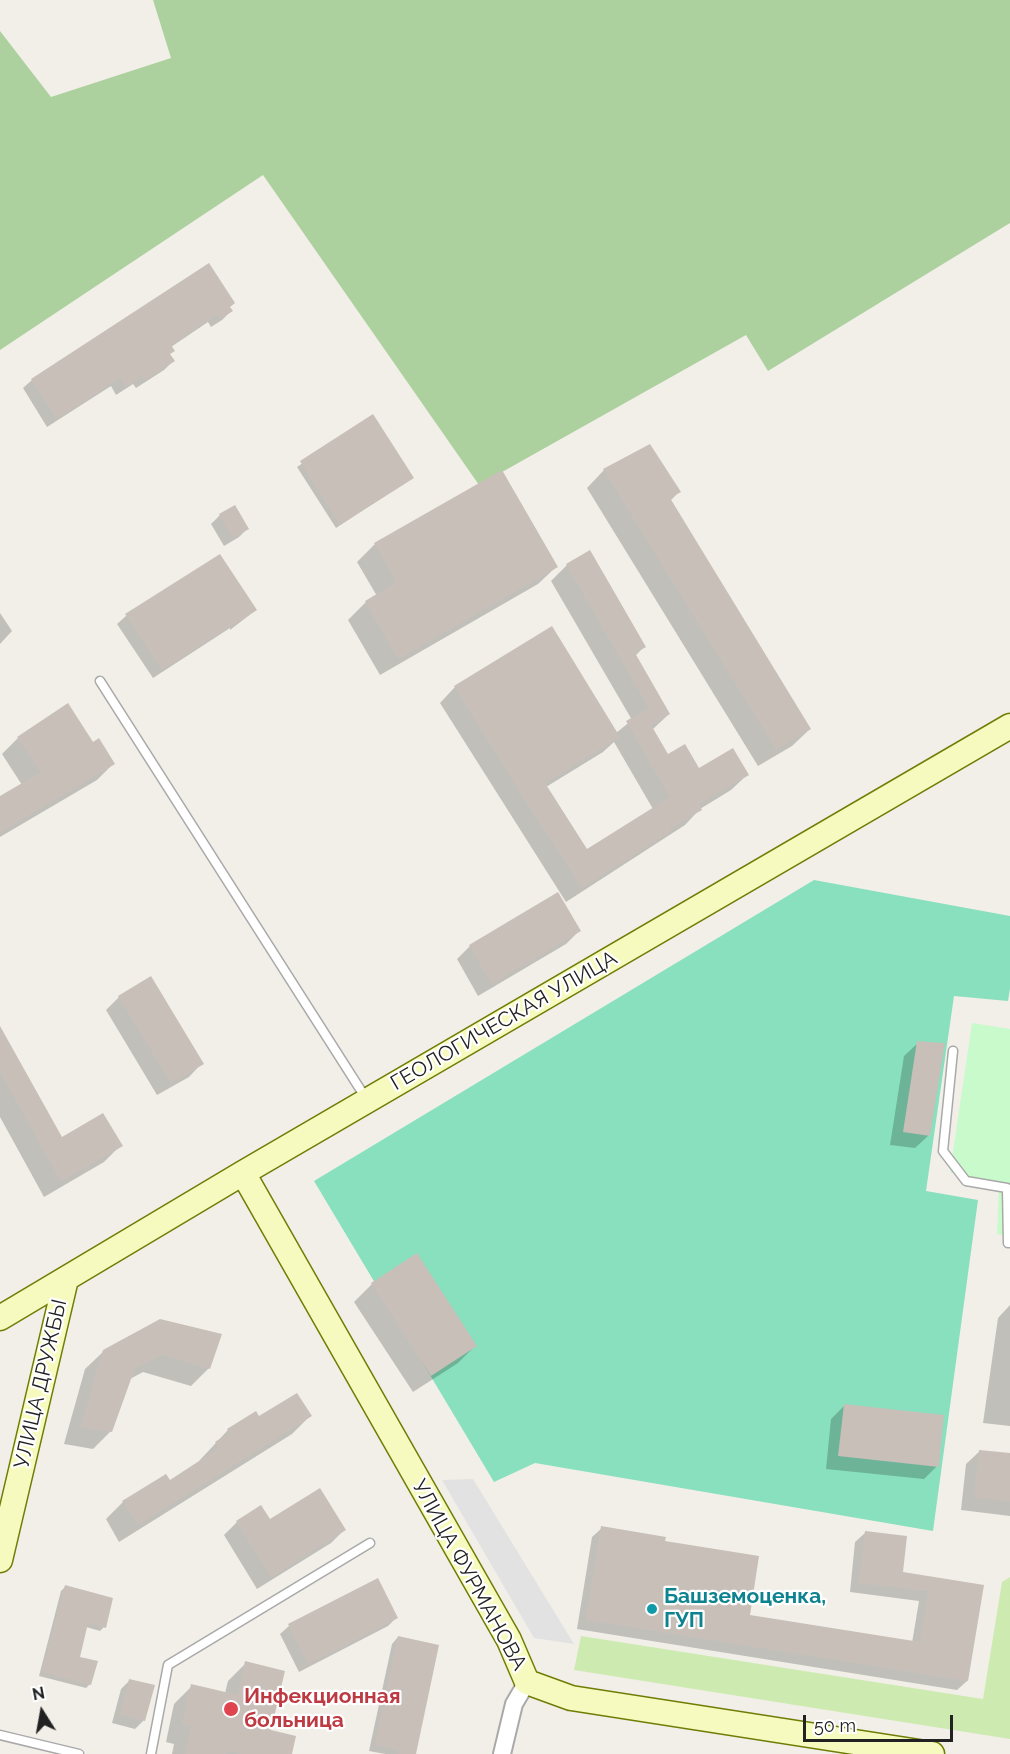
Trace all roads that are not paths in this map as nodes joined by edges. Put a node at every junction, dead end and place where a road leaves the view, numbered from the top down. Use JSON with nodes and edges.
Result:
{"nodes":[{"id":1,"x":100,"y":681,"type":"dead end"},
{"id":2,"x":1010,"y":726,"type":"edge"},
{"id":3,"x":953,"y":1051,"type":"dead end"},
{"id":4,"x":368,"y":1100,"type":"junction"},
{"id":5,"x":243,"y":1173,"type":"junction"},
{"id":6,"x":1010,"y":1243,"type":"edge"},
{"id":7,"x":66,"y":1279,"type":"junction"},
{"id":8,"x":0,"y":1318,"type":"edge"},
{"id":9,"x":370,"y":1543,"type":"dead end"},
{"id":10,"x":0,"y":1560,"type":"edge"},
{"id":11,"x":527,"y":1682,"type":"junction"},
{"id":12,"x":0,"y":1735,"type":"edge"},
{"id":13,"x":79,"y":1754,"type":"edge"},
{"id":14,"x":150,"y":1754,"type":"edge"},
{"id":15,"x":502,"y":1754,"type":"edge"},
{"id":16,"x":932,"y":1754,"type":"edge"}],
"edges":[{"from":1,"to":4,"type":"lane"},
{"from":2,"to":4,"type":"main road","name":"ГЕОЛОГИЧЕСКАЯ УЛИЦА"},
{"from":3,"to":6,"type":"lane"},
{"from":4,"to":5,"type":"main road","name":"ГЕОЛОГИЧЕСКАЯ УЛИЦА"},
{"from":5,"to":7,"type":"main road","name":"ГЕОЛОГИЧЕСКАЯ УЛИЦА"},
{"from":5,"to":11,"type":"main road","name":"УЛИЦА ФУРМАНОВА"},
{"from":7,"to":8,"type":"main road","name":"ГЕОЛОГИЧЕСКАЯ УЛИЦА"},
{"from":7,"to":10,"type":"main road","name":"УЛИЦА ДРУЖБЫ"},
{"from":9,"to":14,"type":"lane"},
{"from":11,"to":15,"type":"street"},
{"from":11,"to":16,"type":"main road","name":"УЛИЦА ФУРМАНОВА"},
{"from":12,"to":13,"type":"lane"}]}
